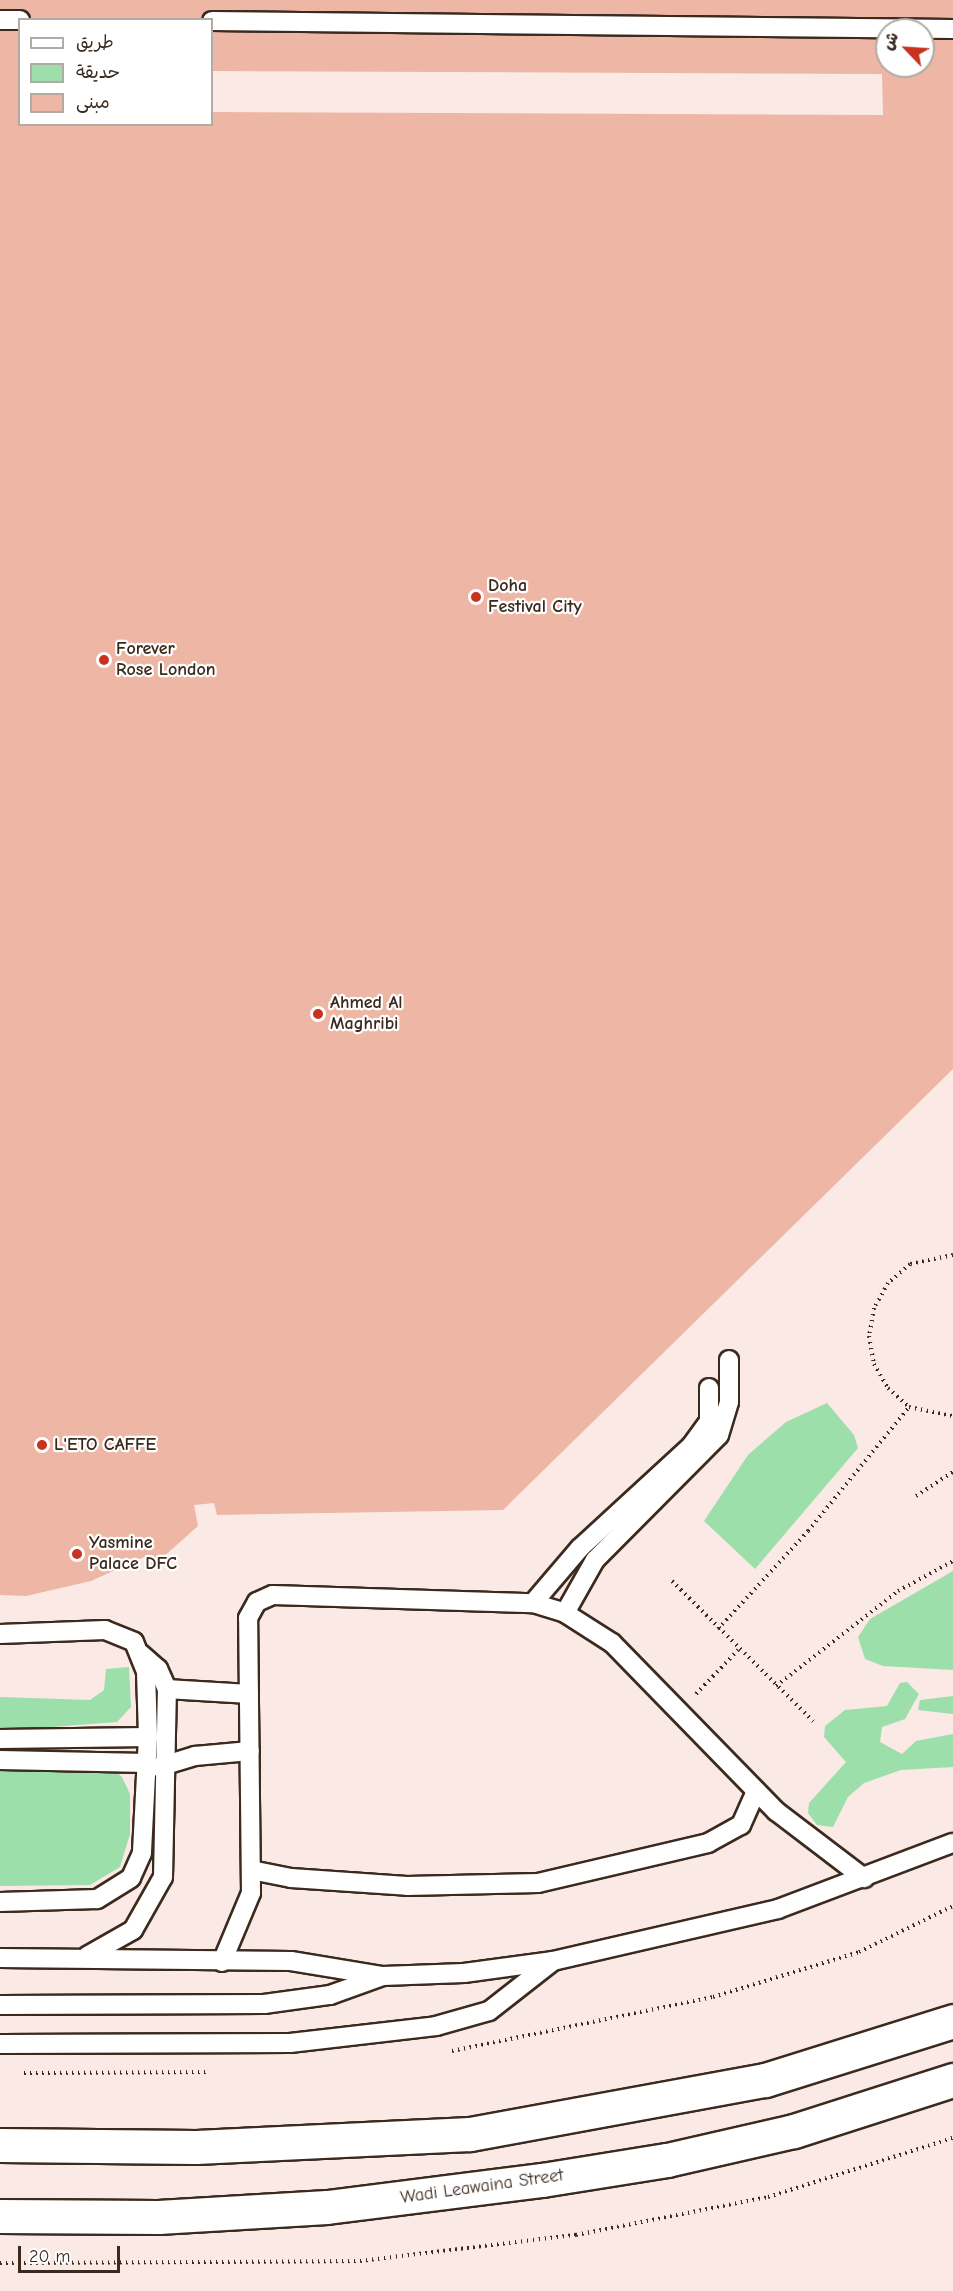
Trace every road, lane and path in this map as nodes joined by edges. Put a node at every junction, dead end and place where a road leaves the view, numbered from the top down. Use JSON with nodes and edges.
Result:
{"nodes":[{"id":1,"x":0,"y":20,"type":"edge"},
{"id":2,"x":18,"y":20,"type":"edge"},
{"id":3,"x":213,"y":21,"type":"edge"},
{"id":4,"x":953,"y":29,"type":"edge"},
{"id":5,"x":953,"y":1254,"type":"edge"},
{"id":6,"x":729,"y":1360,"type":"dead end"},
{"id":7,"x":709,"y":1388,"type":"dead end"},
{"id":8,"x":909,"y":1407,"type":"junction"},
{"id":9,"x":953,"y":1416,"type":"edge"},
{"id":10,"x":953,"y":1472,"type":"edge"},
{"id":11,"x":916,"y":1496,"type":"dead end"},
{"id":12,"x":953,"y":1561,"type":"edge"},
{"id":13,"x":672,"y":1581,"type":"dead end"},
{"id":14,"x":532,"y":1603,"type":"junction"},
{"id":15,"x":565,"y":1613,"type":"junction"},
{"id":16,"x":718,"y":1629,"type":"junction"},
{"id":17,"x":0,"y":1634,"type":"edge"},
{"id":18,"x":738,"y":1650,"type":"junction"},
{"id":19,"x":141,"y":1654,"type":"junction"},
{"id":20,"x":776,"y":1686,"type":"junction"},
{"id":21,"x":167,"y":1689,"type":"junction"},
{"id":22,"x":249,"y":1694,"type":"junction"},
{"id":23,"x":680,"y":1712,"type":"junction"},
{"id":24,"x":813,"y":1721,"type":"dead end"},
{"id":25,"x":148,"y":1737,"type":"junction"},
{"id":26,"x":0,"y":1739,"type":"edge"},
{"id":27,"x":250,"y":1751,"type":"junction"},
{"id":28,"x":0,"y":1760,"type":"edge"},
{"id":29,"x":169,"y":1763,"type":"junction"},
{"id":30,"x":147,"y":1768,"type":"junction"},
{"id":31,"x":756,"y":1791,"type":"junction"},
{"id":32,"x":953,"y":1843,"type":"edge"},
{"id":33,"x":251,"y":1870,"type":"junction"},
{"id":34,"x":864,"y":1878,"type":"junction"},
{"id":35,"x":0,"y":1902,"type":"edge"},
{"id":36,"x":0,"y":1958,"type":"edge"},
{"id":37,"x":80,"y":1958,"type":"junction"},
{"id":38,"x":553,"y":1961,"type":"junction"},
{"id":39,"x":222,"y":1962,"type":"junction"},
{"id":40,"x":383,"y":1976,"type":"junction"},
{"id":41,"x":0,"y":2005,"type":"edge"},
{"id":42,"x":953,"y":2021,"type":"edge"},
{"id":43,"x":0,"y":2044,"type":"edge"},
{"id":44,"x":953,"y":2080,"type":"edge"},
{"id":45,"x":953,"y":2138,"type":"edge"},
{"id":46,"x":0,"y":2145,"type":"edge"},
{"id":47,"x":0,"y":2216,"type":"edge"},
{"id":48,"x":0,"y":2263,"type":"edge"}],
"edges":[{"from":1,"to":2,"type":"lane"},
{"from":3,"to":4,"type":"lane"},
{"from":5,"to":8,"type":"path"},
{"from":6,"to":15,"type":"lane"},
{"from":7,"to":14,"type":"lane"},
{"from":8,"to":9,"type":"path"},
{"from":8,"to":16,"type":"path"},
{"from":10,"to":11,"type":"path"},
{"from":12,"to":20,"type":"path"},
{"from":13,"to":16,"type":"path"},
{"from":14,"to":15,"type":"lane"},
{"from":14,"to":22,"type":"lane"},
{"from":15,"to":23,"type":"lane"},
{"from":16,"to":18,"type":"path"},
{"from":17,"to":19,"type":"lane"},
{"from":18,"to":20,"type":"path"},
{"from":18,"to":23,"type":"path"},
{"from":19,"to":21,"type":"lane"},
{"from":19,"to":25,"type":"lane"},
{"from":20,"to":24,"type":"path"},
{"from":21,"to":22,"type":"lane"},
{"from":21,"to":29,"type":"lane"},
{"from":22,"to":27,"type":"lane"},
{"from":23,"to":31,"type":"lane"},
{"from":25,"to":26,"type":"lane"},
{"from":25,"to":30,"type":"lane"},
{"from":27,"to":29,"type":"lane"},
{"from":27,"to":33,"type":"lane"},
{"from":28,"to":30,"type":"lane"},
{"from":29,"to":30,"type":"lane"},
{"from":29,"to":37,"type":"lane"},
{"from":30,"to":35,"type":"lane"},
{"from":31,"to":33,"type":"lane"},
{"from":31,"to":34,"type":"lane"},
{"from":32,"to":34,"type":"lane"},
{"from":33,"to":39,"type":"lane"},
{"from":34,"to":38,"type":"lane"},
{"from":36,"to":37,"type":"lane"},
{"from":37,"to":39,"type":"lane"},
{"from":38,"to":40,"type":"lane"},
{"from":38,"to":43,"type":"lane"},
{"from":39,"to":40,"type":"lane"},
{"from":40,"to":41,"type":"lane"},
{"from":42,"to":46,"type":"main road"},
{"from":44,"to":47,"type":"main road","name":"Wadi Leawaina Street"},
{"from":45,"to":48,"type":"path"}]}
